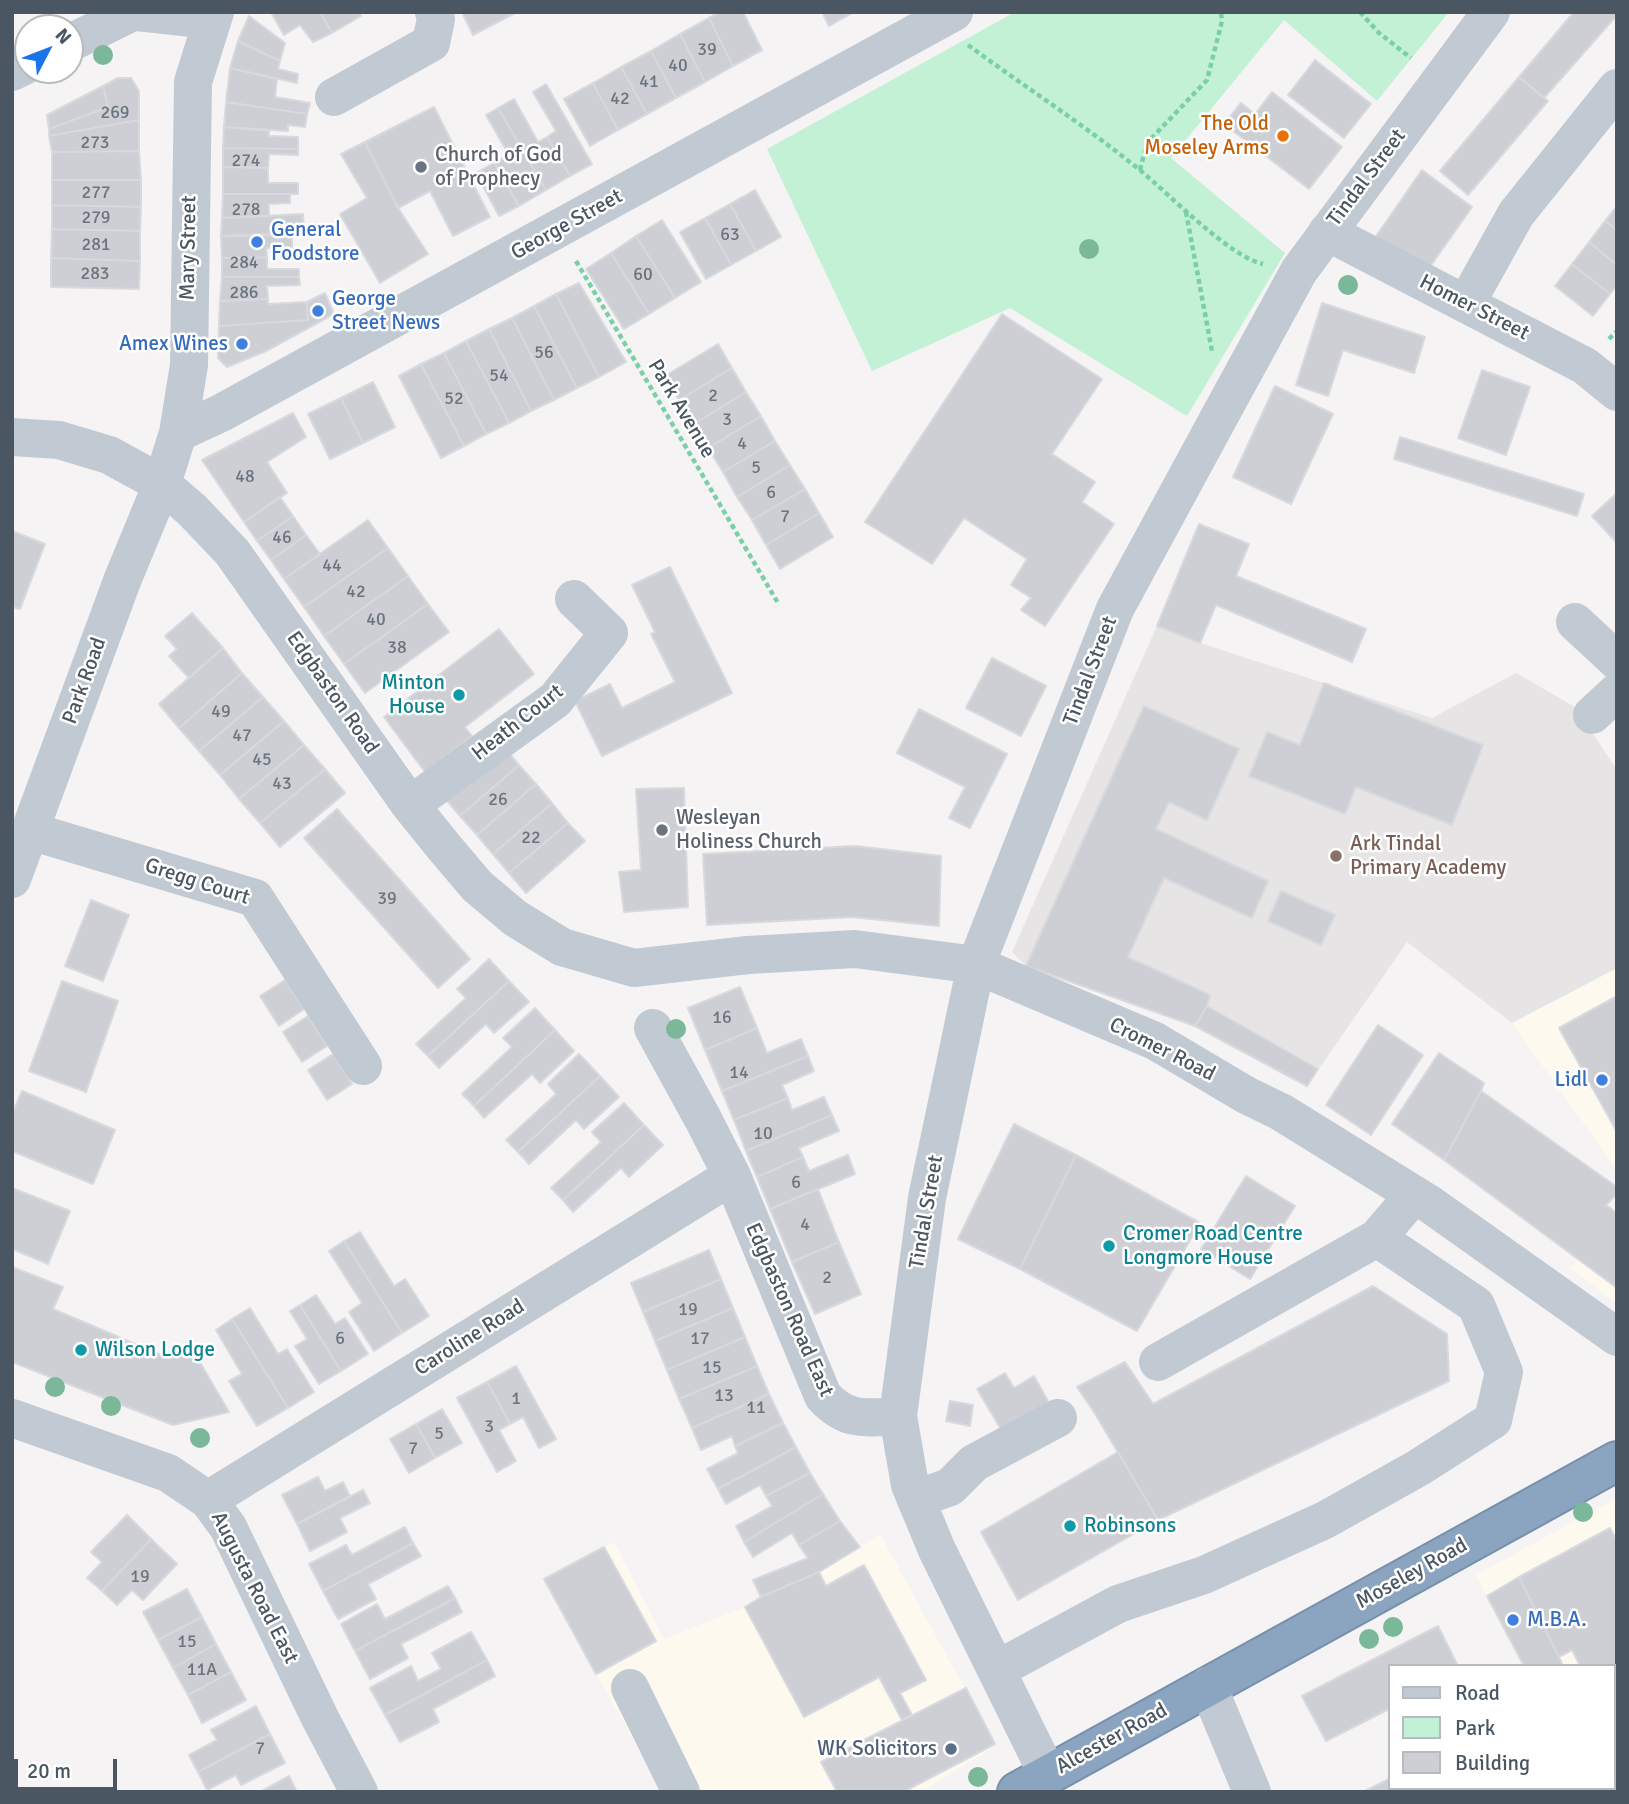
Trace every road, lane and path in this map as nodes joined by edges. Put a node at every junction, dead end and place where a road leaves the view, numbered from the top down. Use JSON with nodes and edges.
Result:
{"nodes":[{"id":1,"x":135,"y":12,"type":"edge"},
{"id":2,"x":434,"y":12,"type":"edge"},
{"id":3,"x":1360,"y":12,"type":"edge"},
{"id":4,"x":1491,"y":12,"type":"edge"},
{"id":5,"x":1222,"y":13,"type":"edge"},
{"id":6,"x":213,"y":16,"type":"edge"},
{"id":7,"x":945,"y":17,"type":"edge"},
{"id":8,"x":84,"y":36,"type":"edge"},
{"id":9,"x":1440,"y":80,"type":"junction"},
{"id":10,"x":1617,"y":88,"type":"edge"},
{"id":11,"x":334,"y":97,"type":"dead end"},
{"id":12,"x":1140,"y":170,"type":"junction"},
{"id":13,"x":1186,"y":211,"type":"junction"},
{"id":14,"x":558,"y":230,"type":"junction"},
{"id":15,"x":1327,"y":232,"type":"junction"},
{"id":16,"x":1298,"y":271,"type":"junction"},
{"id":17,"x":1466,"y":304,"type":"junction"},
{"id":18,"x":1617,"y":331,"type":"edge"},
{"id":19,"x":1607,"y":341,"type":"dead end"},
{"id":20,"x":1213,"y":357,"type":"dead end"},
{"id":21,"x":1617,"y":392,"type":"edge"},
{"id":22,"x":178,"y":433,"type":"junction"},
{"id":23,"x":12,"y":437,"type":"edge"},
{"id":24,"x":162,"y":484,"type":"junction"},
{"id":25,"x":573,"y":599,"type":"dead end"},
{"id":26,"x":778,"y":603,"type":"dead end"},
{"id":27,"x":1575,"y":622,"type":"dead end"},
{"id":28,"x":1617,"y":661,"type":"edge"},
{"id":29,"x":410,"y":804,"type":"junction"},
{"id":30,"x":28,"y":808,"type":"edge"},
{"id":31,"x":12,"y":880,"type":"edge"},
{"id":32,"x":976,"y":965,"type":"junction"},
{"id":33,"x":643,"y":967,"type":"joint"},
{"id":34,"x":653,"y":1028,"type":"dead end"},
{"id":35,"x":363,"y":1066,"type":"dead end"},
{"id":36,"x":732,"y":1176,"type":"junction"},
{"id":37,"x":1414,"y":1195,"type":"junction"},
{"id":38,"x":1377,"y":1238,"type":"junction"},
{"id":39,"x":1617,"y":1337,"type":"edge"},
{"id":40,"x":1158,"y":1362,"type":"dead end"},
{"id":41,"x":898,"y":1416,"type":"junction"},
{"id":42,"x":12,"y":1418,"type":"edge"},
{"id":43,"x":1058,"y":1418,"type":"dead end"},
{"id":44,"x":1617,"y":1461,"type":"edge"},
{"id":45,"x":916,"y":1499,"type":"junction"},
{"id":46,"x":208,"y":1500,"type":"junction"},
{"id":47,"x":996,"y":1670,"type":"junction"},
{"id":48,"x":1208,"y":1686,"type":"junction"},
{"id":49,"x":630,"y":1688,"type":"dead end"},
{"id":50,"x":1032,"y":1784,"type":"edge"},
{"id":51,"x":359,"y":1792,"type":"edge"},
{"id":52,"x":681,"y":1792,"type":"edge"},
{"id":53,"x":1252,"y":1792,"type":"edge"}],
"edges":[{"from":1,"to":6,"type":"street"},
{"from":1,"to":8,"type":"street"},
{"from":2,"to":11,"type":"street"},
{"from":3,"to":9,"type":"path"},
{"from":4,"to":9,"type":"street","name":"Tindal Street"},
{"from":5,"to":12,"type":"path"},
{"from":6,"to":22,"type":"street","name":"Mary Street"},
{"from":7,"to":12,"type":"path"},
{"from":7,"to":14,"type":"street","name":"George Street"},
{"from":9,"to":15,"type":"street","name":"Tindal Street"},
{"from":10,"to":17,"type":"street"},
{"from":12,"to":13,"type":"path"},
{"from":13,"to":16,"type":"path"},
{"from":13,"to":20,"type":"path"},
{"from":14,"to":22,"type":"street","name":"George Street"},
{"from":14,"to":26,"type":"path","name":"Park Avenue"},
{"from":15,"to":16,"type":"street","name":"Tindal Street"},
{"from":15,"to":17,"type":"street","name":"Homer Street"},
{"from":16,"to":32,"type":"street","name":"Tindal Street"},
{"from":17,"to":21,"type":"street","name":"Homer Street"},
{"from":18,"to":19,"type":"path"},
{"from":22,"to":24,"type":"street","name":"Mary Street"},
{"from":23,"to":24,"type":"street","name":"Edgbaston Road"},
{"from":24,"to":29,"type":"street","name":"Edgbaston Road"},
{"from":24,"to":30,"type":"street","name":"Park Road"},
{"from":25,"to":29,"type":"street","name":"Heath Court"},
{"from":27,"to":28,"type":"street"},
{"from":29,"to":33,"type":"street","name":"Edgbaston Road"},
{"from":30,"to":31,"type":"street","name":"Park Road"},
{"from":30,"to":35,"type":"street","name":"Gregg Court"},
{"from":32,"to":33,"type":"street","name":"Cromer Road"},
{"from":32,"to":37,"type":"street","name":"Cromer Road"},
{"from":32,"to":41,"type":"street","name":"Tindal Street"},
{"from":34,"to":36,"type":"street","name":"Edgbaston Road East"},
{"from":36,"to":41,"type":"street","name":"Edgbaston Road East"},
{"from":36,"to":46,"type":"street","name":"Caroline Road"},
{"from":37,"to":38,"type":"street"},
{"from":37,"to":39,"type":"street","name":"Cromer Road"},
{"from":38,"to":40,"type":"street"},
{"from":38,"to":47,"type":"street"},
{"from":41,"to":45,"type":"street"},
{"from":42,"to":46,"type":"street","name":"Augusta Road East"},
{"from":43,"to":45,"type":"street"},
{"from":44,"to":48,"type":"highway","name":"Moseley Road"},
{"from":45,"to":47,"type":"street"},
{"from":46,"to":51,"type":"street","name":"Augusta Road East"},
{"from":47,"to":50,"type":"street"},
{"from":48,"to":50,"type":"highway","name":"Alcester Road"},
{"from":48,"to":53,"type":"street"},
{"from":49,"to":52,"type":"street"}]}
